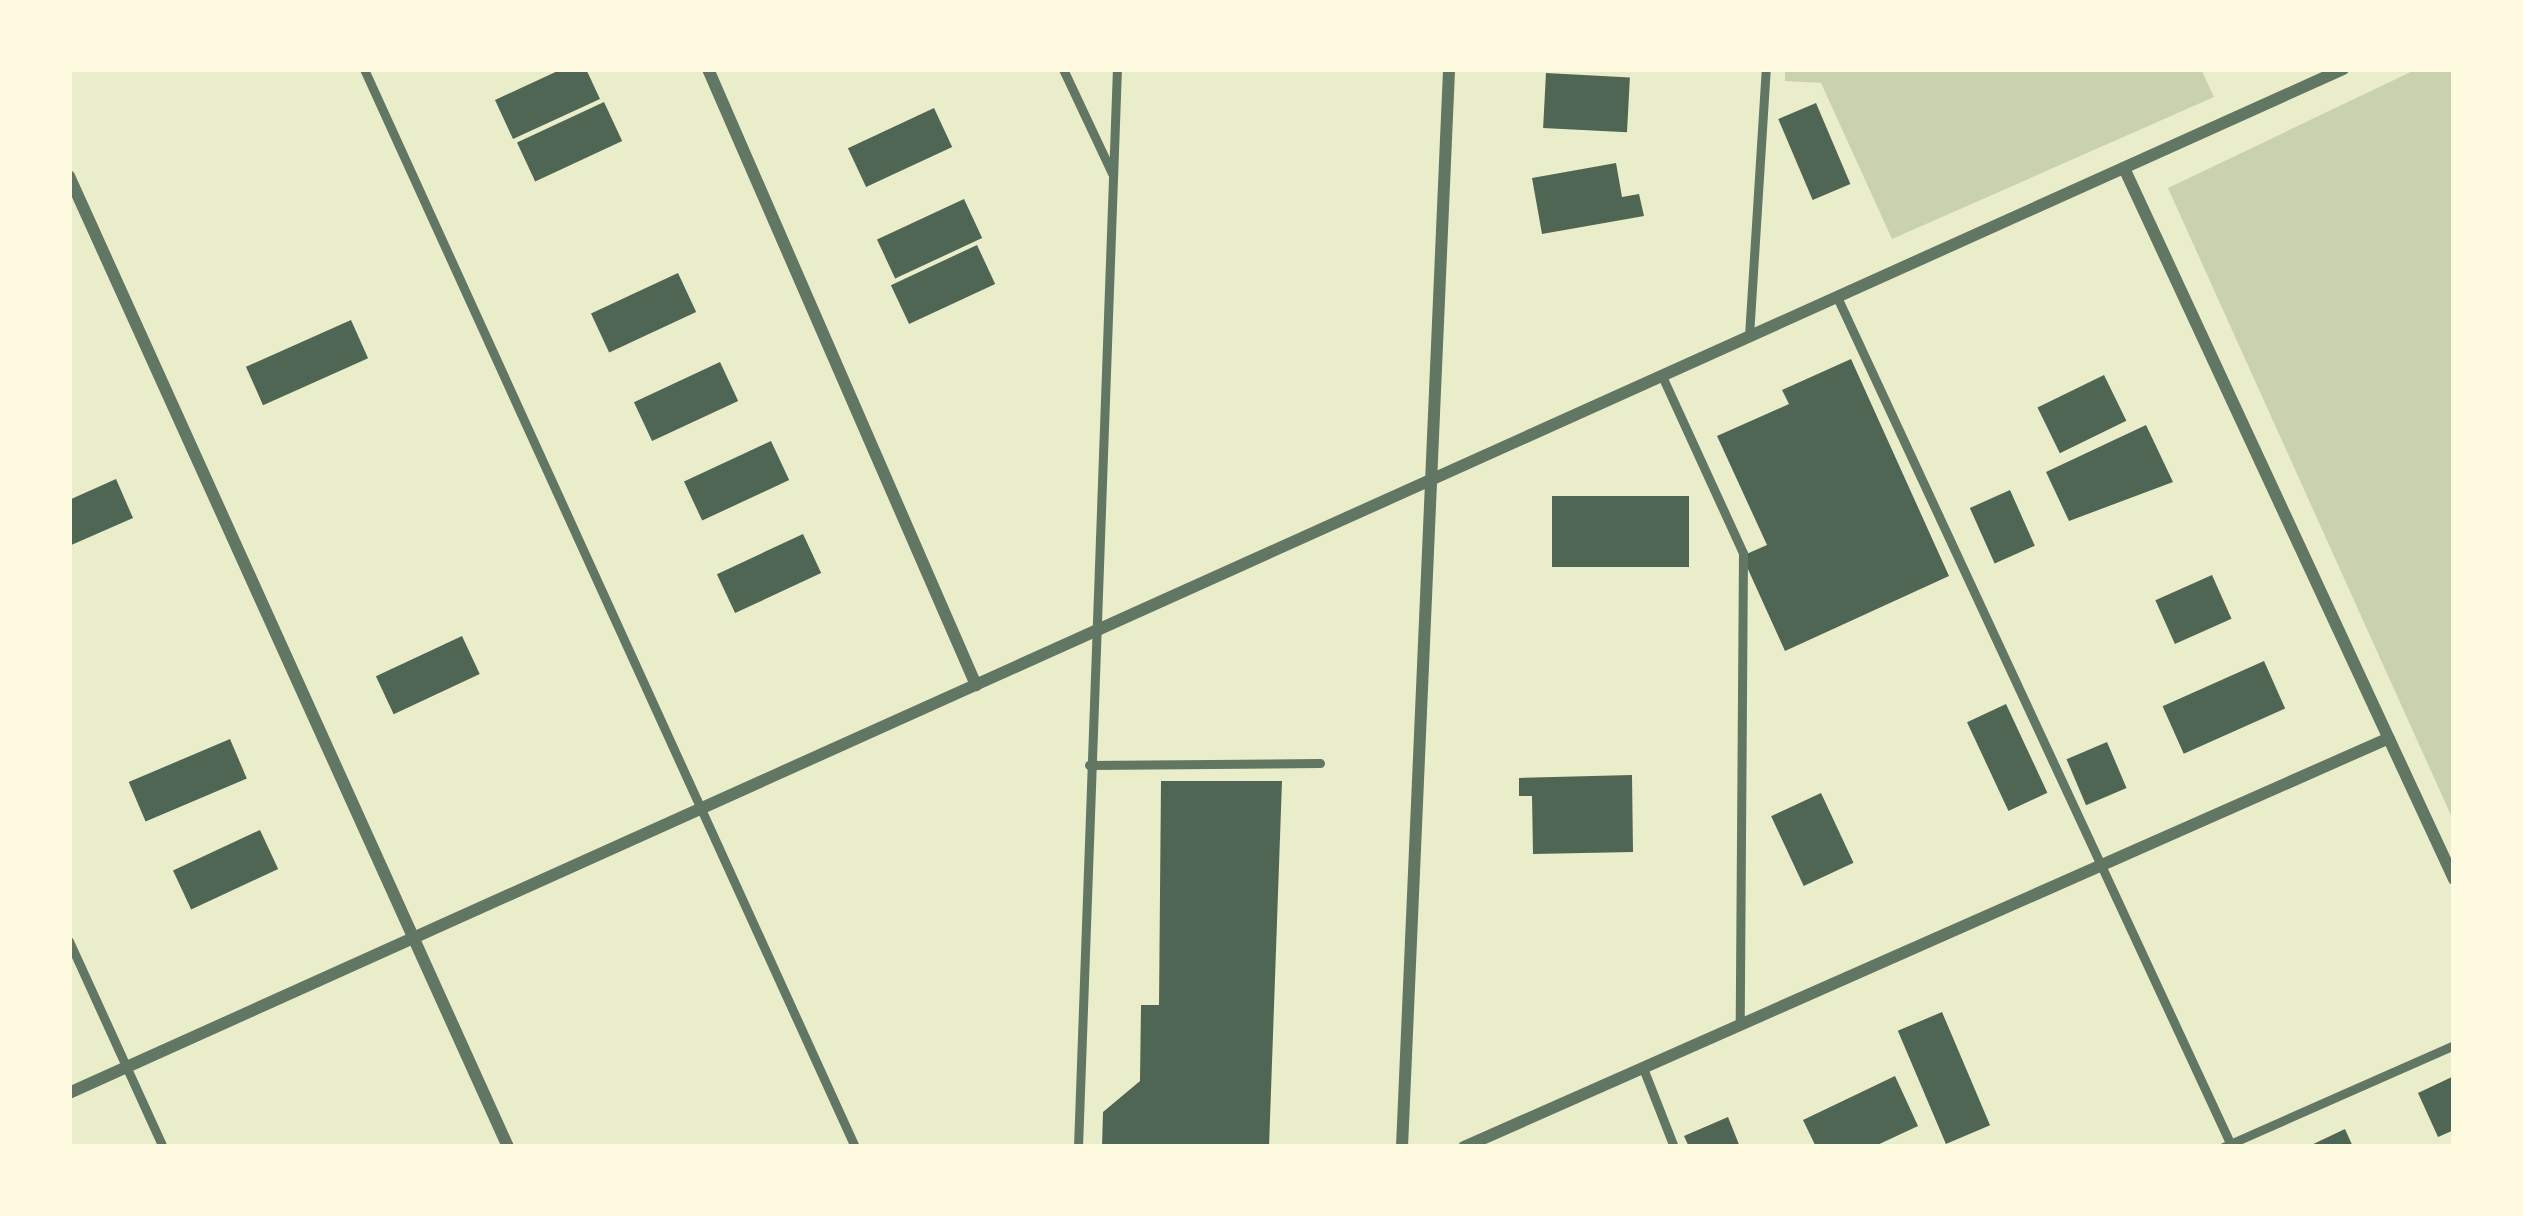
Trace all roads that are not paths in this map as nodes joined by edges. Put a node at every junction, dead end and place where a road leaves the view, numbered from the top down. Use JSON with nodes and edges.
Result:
{"nodes":[{"id":1,"x":364,"y":69,"type":"edge"},
{"id":2,"x":708,"y":69,"type":"edge"},
{"id":3,"x":1064,"y":69,"type":"edge"},
{"id":4,"x":1117,"y":69,"type":"edge"},
{"id":5,"x":1449,"y":69,"type":"edge"},
{"id":6,"x":1766,"y":69,"type":"edge"},
{"id":7,"x":2343,"y":69,"type":"edge"},
{"id":8,"x":2124,"y":168,"type":"junction"},
{"id":9,"x":1113,"y":175,"type":"junction"},
{"id":10,"x":69,"y":176,"type":"edge"},
{"id":11,"x":1837,"y":297,"type":"junction"},
{"id":12,"x":1749,"y":336,"type":"junction"},
{"id":13,"x":1662,"y":376,"type":"junction"},
{"id":14,"x":1432,"y":479,"type":"junction"},
{"id":15,"x":1094,"y":632,"type":"junction"},
{"id":16,"x":976,"y":685,"type":"junction"},
{"id":17,"x":2389,"y":738,"type":"junction"},
{"id":18,"x":1320,"y":764,"type":"dead end"},
{"id":19,"x":1089,"y":765,"type":"junction"},
{"id":20,"x":699,"y":809,"type":"junction"},
{"id":21,"x":2102,"y":866,"type":"junction"},
{"id":22,"x":2454,"y":879,"type":"edge"},
{"id":23,"x":414,"y":938,"type":"junction"},
{"id":24,"x":69,"y":941,"type":"edge"},
{"id":25,"x":1740,"y":1025,"type":"junction"},
{"id":26,"x":2454,"y":1045,"type":"edge"},
{"id":27,"x":127,"y":1067,"type":"junction"},
{"id":28,"x":1642,"y":1068,"type":"junction"},
{"id":29,"x":69,"y":1094,"type":"edge"},
{"id":30,"x":2228,"y":1146,"type":"edge"},
{"id":31,"x":163,"y":1147,"type":"edge"},
{"id":32,"x":508,"y":1147,"type":"edge"},
{"id":33,"x":855,"y":1147,"type":"edge"},
{"id":34,"x":1078,"y":1147,"type":"edge"},
{"id":35,"x":1402,"y":1147,"type":"edge"},
{"id":36,"x":1464,"y":1147,"type":"edge"},
{"id":37,"x":1674,"y":1147,"type":"edge"}],
"edges":[{"from":1,"to":20,"type":"lane"},
{"from":2,"to":16,"type":"street"},
{"from":3,"to":9,"type":"lane"},
{"from":4,"to":9,"type":"lane"},
{"from":5,"to":14,"type":"street"},
{"from":6,"to":12,"type":"lane"},
{"from":7,"to":8,"type":"street"},
{"from":8,"to":11,"type":"street"},
{"from":8,"to":17,"type":"street"},
{"from":9,"to":15,"type":"lane"},
{"from":10,"to":23,"type":"street"},
{"from":11,"to":12,"type":"street"},
{"from":11,"to":21,"type":"lane"},
{"from":12,"to":13,"type":"street"},
{"from":13,"to":14,"type":"street"},
{"from":13,"to":25,"type":"lane"},
{"from":14,"to":15,"type":"street"},
{"from":14,"to":35,"type":"street"},
{"from":15,"to":16,"type":"street"},
{"from":15,"to":19,"type":"lane"},
{"from":16,"to":20,"type":"street"},
{"from":17,"to":21,"type":"street"},
{"from":17,"to":22,"type":"street"},
{"from":18,"to":19,"type":"lane"},
{"from":19,"to":34,"type":"lane"},
{"from":20,"to":23,"type":"street"},
{"from":20,"to":33,"type":"lane"},
{"from":21,"to":25,"type":"street"},
{"from":21,"to":30,"type":"lane"},
{"from":23,"to":27,"type":"street"},
{"from":23,"to":32,"type":"street"},
{"from":24,"to":27,"type":"lane"},
{"from":25,"to":28,"type":"street"},
{"from":26,"to":30,"type":"lane"},
{"from":27,"to":29,"type":"street"},
{"from":27,"to":31,"type":"lane"},
{"from":28,"to":36,"type":"street"},
{"from":28,"to":37,"type":"lane"}]}
